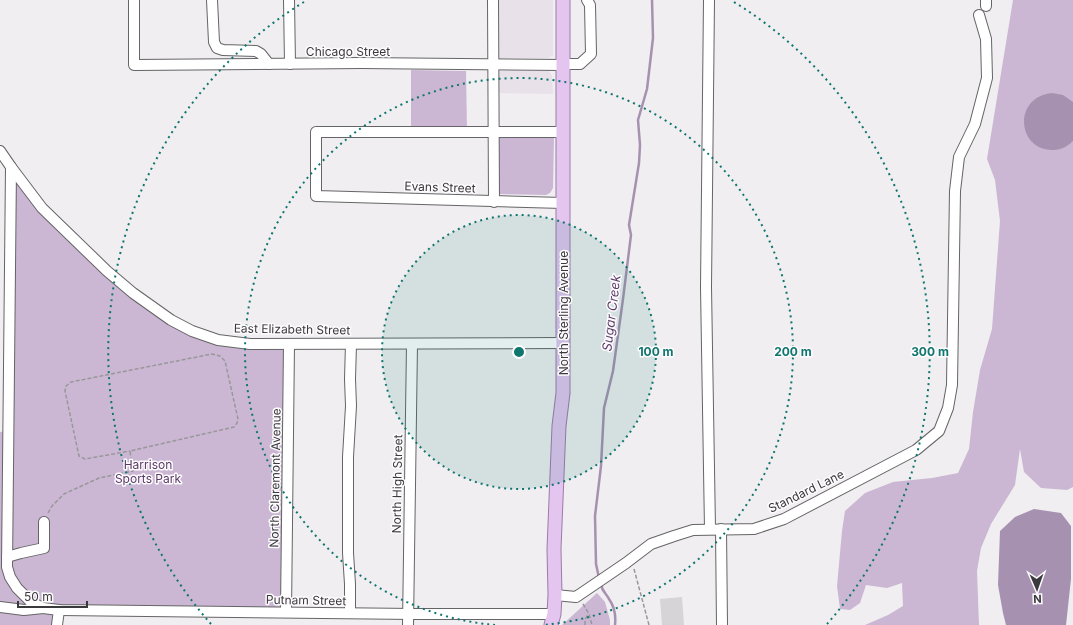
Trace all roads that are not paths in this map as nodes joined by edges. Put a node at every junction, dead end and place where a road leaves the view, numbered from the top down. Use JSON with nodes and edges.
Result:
{"nodes":[{"id":1,"x":134,"y":0,"type":"edge"},
{"id":2,"x":212,"y":0,"type":"edge"},
{"id":3,"x":289,"y":0,"type":"edge"},
{"id":4,"x":493,"y":0,"type":"edge"},
{"id":5,"x":563,"y":0,"type":"edge"},
{"id":6,"x":587,"y":0,"type":"edge"},
{"id":7,"x":702,"y":0,"type":"edge"},
{"id":8,"x":709,"y":0,"type":"edge"},
{"id":9,"x":979,"y":15,"type":"dead end"},
{"id":10,"x":708,"y":16,"type":"junction"},
{"id":11,"x":269,"y":64,"type":"junction"},
{"id":12,"x":290,"y":64,"type":"junction"},
{"id":13,"x":494,"y":65,"type":"junction"},
{"id":14,"x":563,"y":65,"type":"junction"},
{"id":15,"x":494,"y":132,"type":"junction"},
{"id":16,"x":562,"y":132,"type":"junction"},
{"id":17,"x":0,"y":150,"type":"edge"},
{"id":18,"x":11,"y":167,"type":"junction"},
{"id":19,"x":494,"y":202,"type":"junction"},
{"id":20,"x":563,"y":203,"type":"junction"},
{"id":21,"x":563,"y":343,"type":"junction"},
{"id":22,"x":290,"y":344,"type":"junction"},
{"id":23,"x":351,"y":344,"type":"junction"},
{"id":24,"x":412,"y":344,"type":"junction"},
{"id":25,"x":4,"y":432,"type":"edge"},
{"id":26,"x":44,"y":522,"type":"road end"},
{"id":27,"x":710,"y":529,"type":"junction"},
{"id":28,"x":720,"y":529,"type":"junction"},
{"id":29,"x":7,"y":557,"type":"junction"},
{"id":30,"x":555,"y":595,"type":"junction"},
{"id":31,"x":0,"y":607,"type":"edge"},
{"id":32,"x":43,"y":608,"type":"junction"},
{"id":33,"x":59,"y":610,"type":"junction"},
{"id":34,"x":286,"y":612,"type":"junction"},
{"id":35,"x":350,"y":613,"type":"junction"},
{"id":36,"x":408,"y":614,"type":"junction"},
{"id":37,"x":552,"y":619,"type":"edge"},
{"id":38,"x":56,"y":625,"type":"edge"},
{"id":39,"x":408,"y":625,"type":"edge"},
{"id":40,"x":722,"y":625,"type":"edge"}],
"edges":[{"from":1,"to":11,"type":"street","name":"Chicago Street"},
{"from":2,"to":11,"type":"street"},
{"from":3,"to":12,"type":"street"},
{"from":4,"to":13,"type":"street"},
{"from":5,"to":14,"type":"main road","name":"North Sterling Avenue"},
{"from":6,"to":14,"type":"street","name":"Chicago Street"},
{"from":7,"to":10,"type":"street"},
{"from":8,"to":10,"type":"street"},
{"from":9,"to":28,"type":"street","name":"Standard Lane"},
{"from":10,"to":27,"type":"street"},
{"from":11,"to":12,"type":"street","name":"Chicago Street"},
{"from":12,"to":13,"type":"street","name":"Chicago Street"},
{"from":13,"to":14,"type":"street","name":"Chicago Street"},
{"from":13,"to":15,"type":"street"},
{"from":14,"to":16,"type":"main road","name":"North Sterling Avenue"},
{"from":15,"to":16,"type":"street"},
{"from":15,"to":19,"type":"street"},
{"from":15,"to":19,"type":"street","name":"Evans Street"},
{"from":16,"to":20,"type":"main road","name":"North Sterling Avenue"},
{"from":17,"to":18,"type":"street","name":"East Elizabeth Street"},
{"from":18,"to":22,"type":"street","name":"East Elizabeth Street"},
{"from":18,"to":25,"type":"street"},
{"from":19,"to":20,"type":"street","name":"Evans Street"},
{"from":20,"to":21,"type":"main road","name":"North Sterling Avenue"},
{"from":21,"to":24,"type":"street","name":"East Elizabeth Street"},
{"from":21,"to":30,"type":"main road","name":"North Sterling Avenue"},
{"from":22,"to":23,"type":"street","name":"East Elizabeth Street"},
{"from":22,"to":34,"type":"street","name":"North Claremont Avenue"},
{"from":23,"to":24,"type":"street","name":"East Elizabeth Street"},
{"from":23,"to":35,"type":"street"},
{"from":24,"to":36,"type":"street","name":"North High Street"},
{"from":25,"to":29,"type":"street"},
{"from":26,"to":29,"type":"street"},
{"from":27,"to":28,"type":"street","name":"Standard Lane"},
{"from":27,"to":30,"type":"street","name":"Standard Lane"},
{"from":28,"to":40,"type":"street"},
{"from":29,"to":32,"type":"street"},
{"from":30,"to":37,"type":"main road","name":"North Sterling Avenue"},
{"from":31,"to":32,"type":"street"},
{"from":32,"to":33,"type":"street","name":"Putnam Street"},
{"from":33,"to":34,"type":"street","name":"Putnam Street"},
{"from":33,"to":38,"type":"street"},
{"from":34,"to":35,"type":"street","name":"Putnam Street"},
{"from":35,"to":36,"type":"street","name":"Putnam Street"},
{"from":36,"to":37,"type":"street","name":"Putnam Street"},
{"from":36,"to":39,"type":"street","name":"North High Street"}]}
